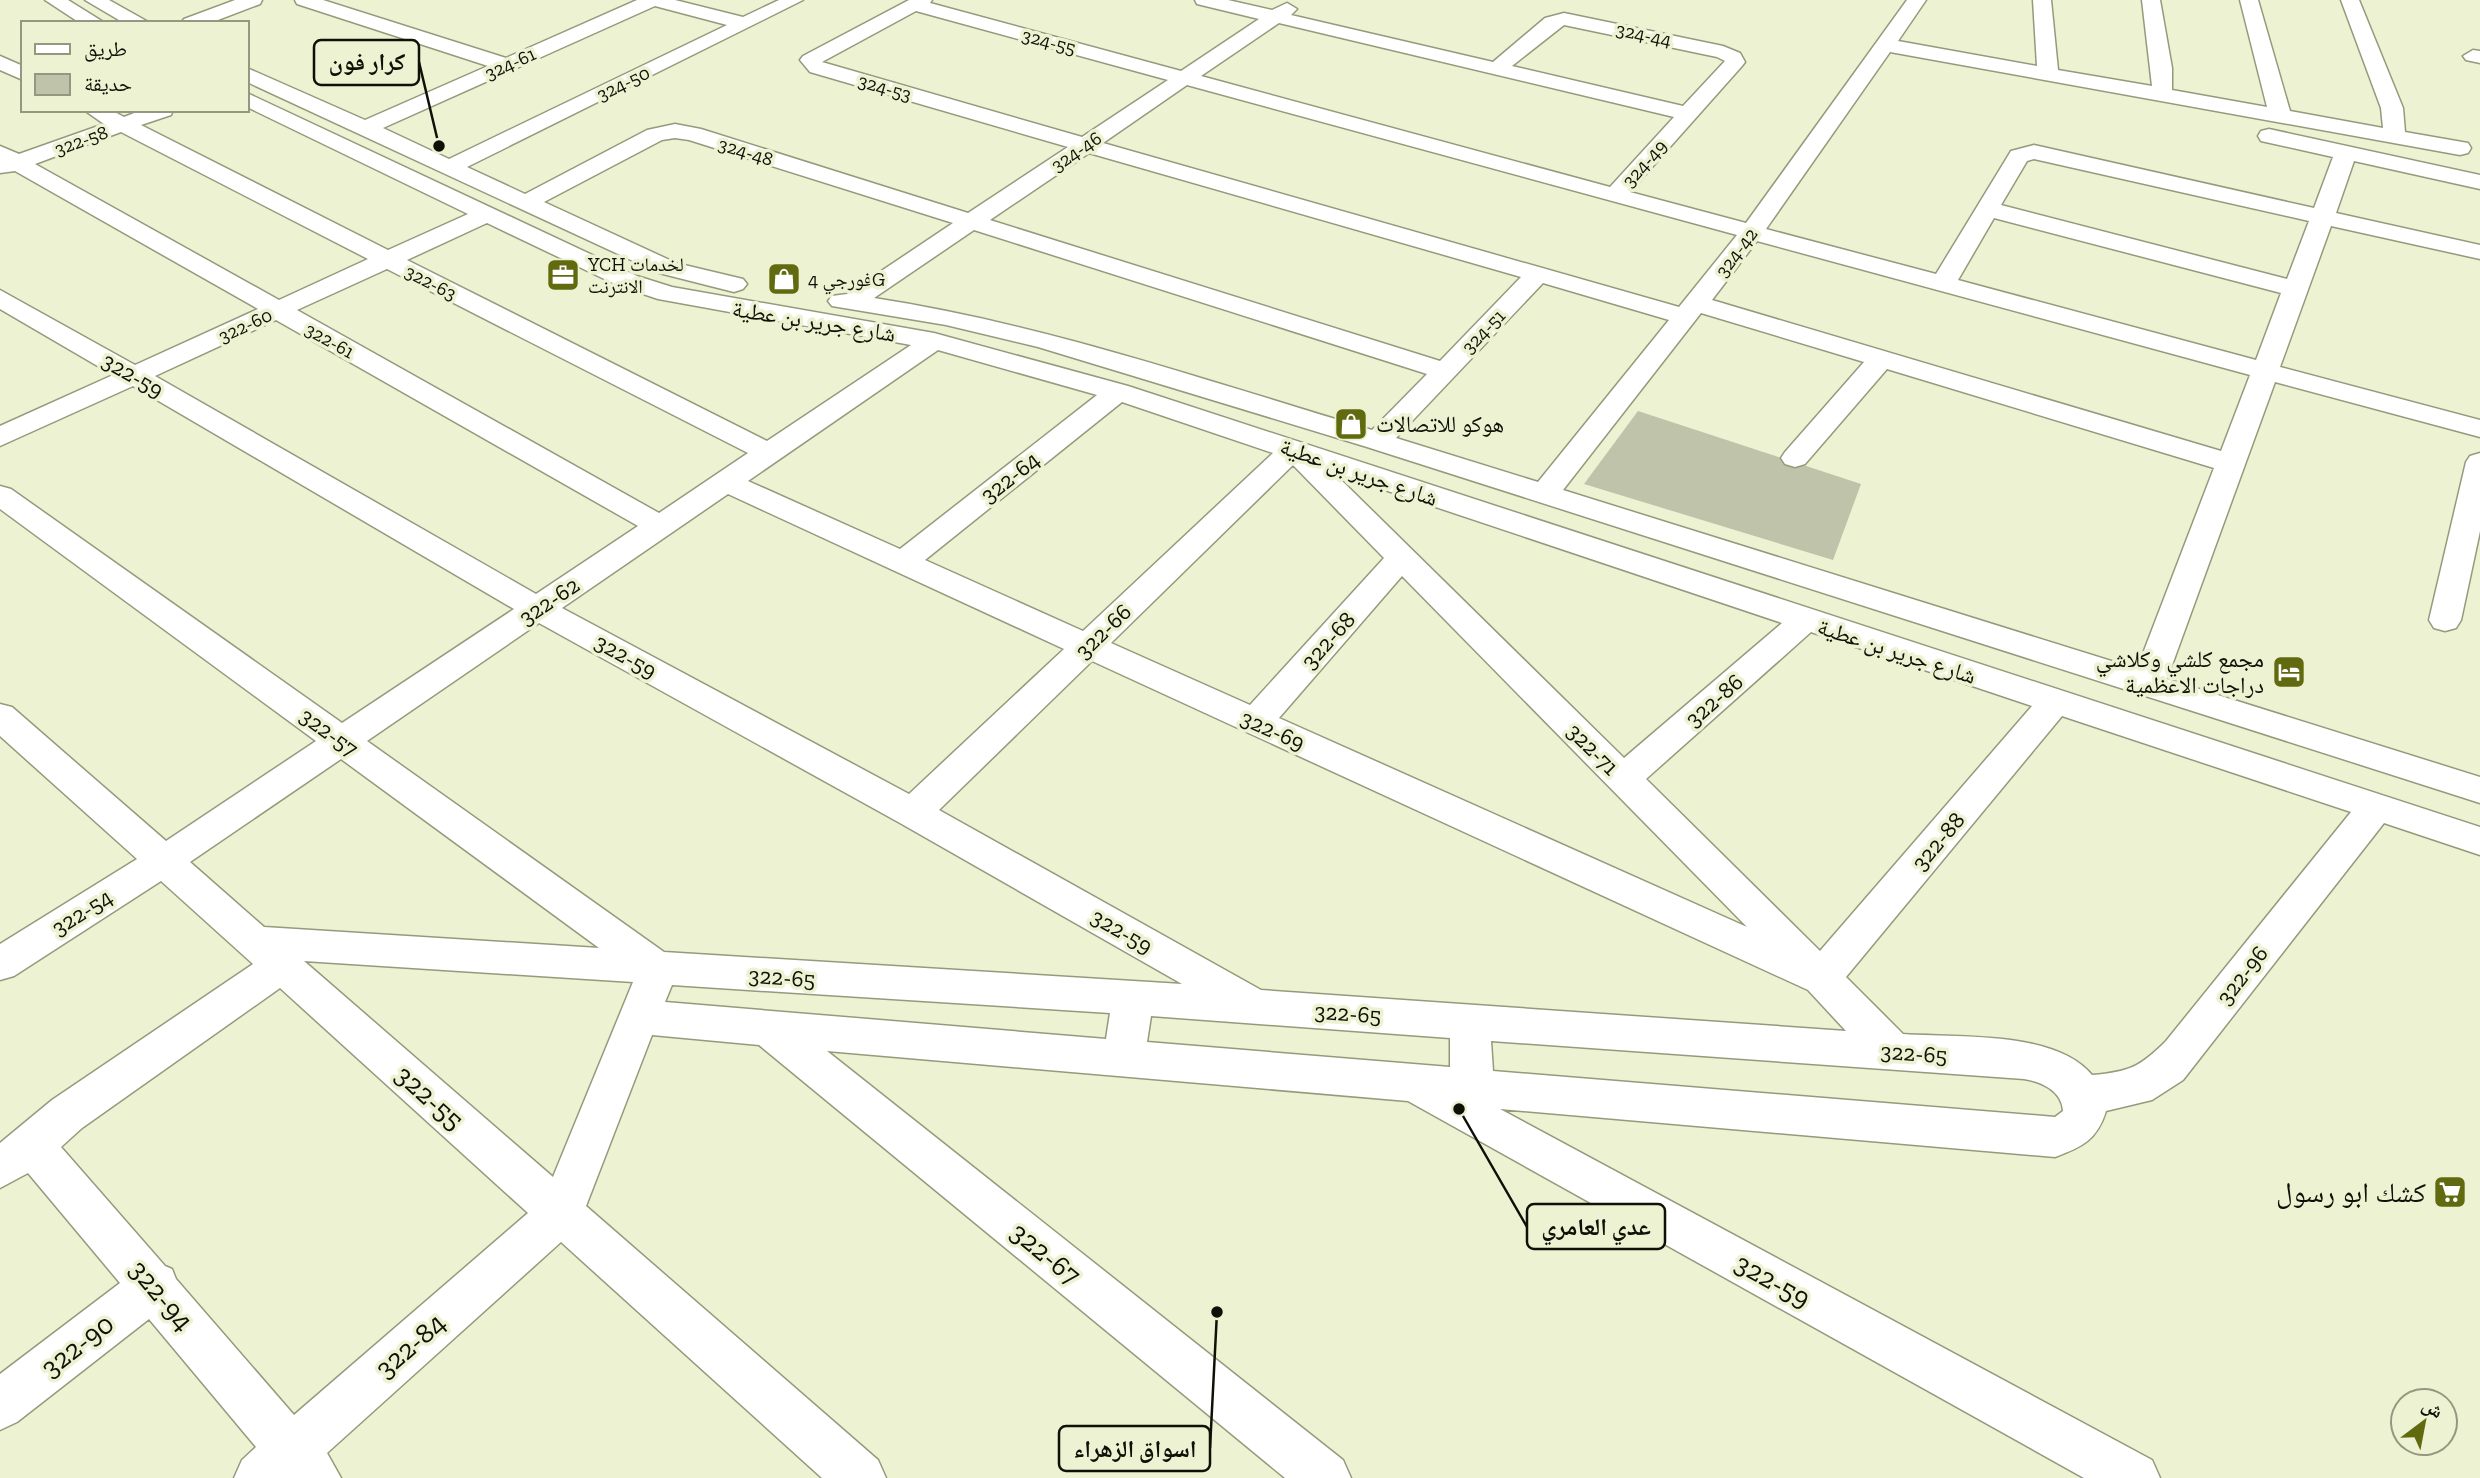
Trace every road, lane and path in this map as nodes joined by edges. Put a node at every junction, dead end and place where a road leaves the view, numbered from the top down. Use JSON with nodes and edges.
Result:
{"nodes":[{"id":1,"x":54,"y":0,"type":"edge"},
{"id":2,"x":93,"y":0,"type":"edge"},
{"id":3,"x":253,"y":0,"type":"edge"},
{"id":4,"x":304,"y":0,"type":"edge"},
{"id":5,"x":653,"y":0,"type":"edge"},
{"id":6,"x":794,"y":0,"type":"edge"},
{"id":7,"x":1204,"y":0,"type":"edge"},
{"id":8,"x":1300,"y":0,"type":"edge"},
{"id":9,"x":1917,"y":0,"type":"edge"},
{"id":10,"x":2042,"y":0,"type":"edge"},
{"id":11,"x":2151,"y":0,"type":"edge"},
{"id":12,"x":2249,"y":0,"type":"edge"},
{"id":13,"x":2350,"y":0,"type":"edge"},
{"id":14,"x":918,"y":2,"type":"edge"},
{"id":15,"x":1276,"y":17,"type":"junction"},
{"id":16,"x":91,"y":21,"type":"edge"},
{"id":17,"x":136,"y":21,"type":"edge"},
{"id":18,"x":196,"y":21,"type":"edge"},
{"id":19,"x":745,"y":24,"type":"junction"},
{"id":20,"x":1889,"y":38,"type":"junction"},
{"id":21,"x":0,"y":62,"type":"edge"},
{"id":22,"x":2046,"y":64,"type":"junction"},
{"id":23,"x":506,"y":65,"type":"junction"},
{"id":24,"x":1496,"y":69,"type":"junction"},
{"id":25,"x":21,"y":73,"type":"edge"},
{"id":26,"x":248,"y":74,"type":"edge"},
{"id":27,"x":1185,"y":78,"type":"junction"},
{"id":28,"x":2162,"y":94,"type":"junction"},
{"id":29,"x":292,"y":95,"type":"junction"},
{"id":30,"x":256,"y":103,"type":"edge"},
{"id":31,"x":2136,"y":105,"type":"dead end"},
{"id":32,"x":98,"y":112,"type":"edge"},
{"id":33,"x":158,"y":112,"type":"edge"},
{"id":34,"x":1688,"y":114,"type":"junction"},
{"id":35,"x":2280,"y":115,"type":"junction"},
{"id":36,"x":123,"y":125,"type":"junction"},
{"id":37,"x":368,"y":127,"type":"junction"},
{"id":38,"x":2395,"y":136,"type":"junction"},
{"id":39,"x":1086,"y":145,"type":"junction"},
{"id":40,"x":2460,"y":148,"type":"dead end"},
{"id":41,"x":2346,"y":153,"type":"junction"},
{"id":42,"x":6,"y":162,"type":"edge"},
{"id":43,"x":451,"y":166,"type":"junction"},
{"id":44,"x":2480,"y":182,"type":"edge"},
{"id":45,"x":1615,"y":195,"type":"junction"},
{"id":46,"x":529,"y":201,"type":"junction"},
{"id":47,"x":1988,"y":209,"type":"junction"},
{"id":48,"x":489,"y":212,"type":"junction"},
{"id":49,"x":2323,"y":216,"type":"junction"},
{"id":50,"x":973,"y":221,"type":"junction"},
{"id":51,"x":1752,"y":232,"type":"junction"},
{"id":52,"x":622,"y":247,"type":"junction"},
{"id":53,"x":2480,"y":252,"type":"edge"},
{"id":54,"x":387,"y":260,"type":"junction"},
{"id":55,"x":591,"y":263,"type":"junction"},
{"id":56,"x":1538,"y":274,"type":"junction"},
{"id":57,"x":1943,"y":284,"type":"junction"},
{"id":58,"x":2296,"y":289,"type":"junction"},
{"id":59,"x":0,"y":298,"type":"edge"},
{"id":60,"x":852,"y":302,"type":"junction"},
{"id":61,"x":277,"y":310,"type":"junction"},
{"id":62,"x":1691,"y":310,"type":"junction"},
{"id":63,"x":934,"y":341,"type":"junction"},
{"id":64,"x":1881,"y":359,"type":"junction"},
{"id":65,"x":1444,"y":371,"type":"junction"},
{"id":66,"x":2266,"y":371,"type":"junction"},
{"id":67,"x":135,"y":376,"type":"junction"},
{"id":68,"x":1118,"y":392,"type":"junction"},
{"id":69,"x":1215,"y":392,"type":"junction"},
{"id":70,"x":1189,"y":416,"type":"junction"},
{"id":71,"x":2480,"y":429,"type":"edge"},
{"id":72,"x":0,"y":438,"type":"edge"},
{"id":73,"x":1377,"y":441,"type":"junction"},
{"id":74,"x":1293,"y":449,"type":"junction"},
{"id":75,"x":769,"y":453,"type":"junction"},
{"id":76,"x":1795,"y":458,"type":"dead end"},
{"id":77,"x":2480,"y":462,"type":"edge"},
{"id":78,"x":2232,"y":464,"type":"junction"},
{"id":79,"x":726,"y":482,"type":"junction"},
{"id":80,"x":0,"y":495,"type":"edge"},
{"id":81,"x":1543,"y":496,"type":"junction"},
{"id":82,"x":660,"y":526,"type":"junction"},
{"id":83,"x":1401,"y":558,"type":"junction"},
{"id":84,"x":903,"y":562,"type":"junction"},
{"id":85,"x":538,"y":608,"type":"junction"},
{"id":86,"x":2445,"y":620,"type":"dead end"},
{"id":87,"x":1804,"y":621,"type":"junction"},
{"id":88,"x":1087,"y":646,"type":"junction"},
{"id":89,"x":2148,"y":686,"type":"junction"},
{"id":90,"x":2054,"y":703,"type":"junction"},
{"id":91,"x":0,"y":716,"type":"edge"},
{"id":92,"x":1255,"y":722,"type":"junction"},
{"id":93,"x":341,"y":742,"type":"junction"},
{"id":94,"x":1623,"y":779,"type":"junction"},
{"id":95,"x":2480,"y":790,"type":"edge"},
{"id":96,"x":2375,"y":808,"type":"junction"},
{"id":97,"x":913,"y":813,"type":"junction"},
{"id":98,"x":2480,"y":841,"type":"edge"},
{"id":99,"x":164,"y":861,"type":"junction"},
{"id":100,"x":268,"y":954,"type":"junction"},
{"id":101,"x":0,"y":964,"type":"edge"},
{"id":102,"x":658,"y":969,"type":"junction"},
{"id":103,"x":1821,"y":978,"type":"junction"},
{"id":104,"x":1133,"y":998,"type":"junction"},
{"id":105,"x":1256,"y":1007,"type":"junction"},
{"id":106,"x":639,"y":1017,"type":"junction"},
{"id":107,"x":1470,"y":1022,"type":"junction"},
{"id":108,"x":768,"y":1028,"type":"junction"},
{"id":109,"x":1892,"y":1051,"type":"junction"},
{"id":110,"x":1124,"y":1058,"type":"junction"},
{"id":111,"x":1411,"y":1083,"type":"junction"},
{"id":112,"x":1472,"y":1087,"type":"junction"},
{"id":113,"x":2081,"y":1095,"type":"junction"},
{"id":114,"x":16,"y":1157,"type":"edge"},
{"id":115,"x":561,"y":1213,"type":"junction"},
{"id":116,"x":155,"y":1286,"type":"junction"},
{"id":117,"x":0,"y":1405,"type":"edge"},
{"id":118,"x":289,"y":1469,"type":"edge"},
{"id":119,"x":860,"y":1478,"type":"edge"},
{"id":120,"x":1325,"y":1478,"type":"edge"},
{"id":121,"x":2134,"y":1478,"type":"edge"}],
"edges":[{"from":1,"to":16,"type":"street"},
{"from":2,"to":17,"type":"street"},
{"from":3,"to":18,"type":"street"},
{"from":4,"to":23,"type":"street"},
{"from":5,"to":19,"type":"street"},
{"from":5,"to":23,"type":"street","name":"324-61"},
{"from":6,"to":19,"type":"street","name":"324-50"},
{"from":7,"to":15,"type":"street"},
{"from":8,"to":15,"type":"street","name":"324-46"},
{"from":9,"to":20,"type":"street","name":"324-42"},
{"from":10,"to":22,"type":"street"},
{"from":11,"to":28,"type":"street"},
{"from":12,"to":35,"type":"street"},
{"from":13,"to":38,"type":"street"},
{"from":14,"to":27,"type":"street","name":"324-55"},
{"from":14,"to":39,"type":"street","name":"324-53"},
{"from":15,"to":24,"type":"street","name":"324-49"},
{"from":15,"to":27,"type":"street","name":"324-46"},
{"from":19,"to":43,"type":"street","name":"324-50"},
{"from":20,"to":22,"type":"street"},
{"from":20,"to":51,"type":"street","name":"324-42"},
{"from":21,"to":25,"type":"street"},
{"from":22,"to":28,"type":"street"},
{"from":23,"to":37,"type":"street","name":"324-61"},
{"from":24,"to":34,"type":"street","name":"324-49"},
{"from":24,"to":34,"type":"street","name":"324-44"},
{"from":26,"to":29,"type":"street","name":"شارع جرير بن عطية"},
{"from":27,"to":39,"type":"street","name":"324-46"},
{"from":27,"to":45,"type":"street","name":"324-49"},
{"from":28,"to":35,"type":"street"},
{"from":29,"to":30,"type":"street"},
{"from":29,"to":37,"type":"street","name":"شارع جرير بن عطية"},
{"from":30,"to":48,"type":"street","name":"شارع جرير بن عطية"},
{"from":31,"to":41,"type":"street"},
{"from":32,"to":36,"type":"street","name":"322-63"},
{"from":33,"to":36,"type":"street","name":"322-58"},
{"from":34,"to":45,"type":"street","name":"324-49"},
{"from":35,"to":38,"type":"street"},
{"from":36,"to":42,"type":"street","name":"322-58"},
{"from":36,"to":54,"type":"street","name":"322-63"},
{"from":37,"to":43,"type":"street","name":"شارع جرير بن عطية"},
{"from":38,"to":40,"type":"street"},
{"from":39,"to":50,"type":"street","name":"324-46"},
{"from":39,"to":56,"type":"street"},
{"from":41,"to":44,"type":"street"},
{"from":41,"to":49,"type":"street"},
{"from":42,"to":61,"type":"street","name":"322-61"},
{"from":43,"to":46,"type":"street","name":"شارع جرير بن عطية"},
{"from":45,"to":51,"type":"street"},
{"from":46,"to":50,"type":"street","name":"324-48"},
{"from":46,"to":52,"type":"street","name":"شارع جرير بن عطية"},
{"from":47,"to":49,"type":"street"},
{"from":47,"to":57,"type":"street"},
{"from":47,"to":58,"type":"street"},
{"from":48,"to":54,"type":"street","name":"322-60"},
{"from":48,"to":55,"type":"street","name":"شارع جرير بن عطية"},
{"from":49,"to":53,"type":"street"},
{"from":49,"to":58,"type":"street"},
{"from":50,"to":60,"type":"street","name":"324-46"},
{"from":50,"to":65,"type":"street","name":"324-51"},
{"from":51,"to":57,"type":"street"},
{"from":51,"to":62,"type":"street","name":"324-42"},
{"from":52,"to":55,"type":"street"},
{"from":52,"to":60,"type":"street","name":"شارع جرير بن عطية"},
{"from":54,"to":61,"type":"street","name":"322-60"},
{"from":54,"to":75,"type":"street","name":"322-63"},
{"from":55,"to":63,"type":"street","name":"شارع جرير بن عطية"},
{"from":56,"to":62,"type":"street"},
{"from":56,"to":65,"type":"street","name":"324-51"},
{"from":57,"to":66,"type":"street"},
{"from":58,"to":66,"type":"street"},
{"from":59,"to":67,"type":"street","name":"322-59"},
{"from":60,"to":69,"type":"street","name":"شارع جرير بن عطية"},
{"from":61,"to":67,"type":"street","name":"322-60"},
{"from":61,"to":82,"type":"street","name":"322-61"},
{"from":62,"to":64,"type":"street"},
{"from":62,"to":81,"type":"street","name":"324-42"},
{"from":63,"to":68,"type":"street","name":"شارع جرير بن عطية"},
{"from":63,"to":75,"type":"street","name":"322-62"},
{"from":64,"to":76,"type":"street"},
{"from":64,"to":78,"type":"street"},
{"from":65,"to":73,"type":"street"},
{"from":66,"to":71,"type":"street"},
{"from":66,"to":78,"type":"street"},
{"from":67,"to":72,"type":"street","name":"322-60"},
{"from":67,"to":85,"type":"street","name":"322-59"},
{"from":68,"to":70,"type":"street","name":"شارع جرير بن عطية"},
{"from":68,"to":84,"type":"street","name":"322-64"},
{"from":69,"to":70,"type":"street"},
{"from":69,"to":73,"type":"street","name":"شارع جرير بن عطية"},
{"from":70,"to":74,"type":"street","name":"شارع جرير بن عطية"},
{"from":73,"to":81,"type":"street","name":"شارع جرير بن عطية"},
{"from":74,"to":83,"type":"street","name":"322-71"},
{"from":74,"to":87,"type":"street","name":"شارع جرير بن عطية"},
{"from":74,"to":88,"type":"street","name":"322-66"},
{"from":75,"to":79,"type":"street","name":"322-62"},
{"from":77,"to":86,"type":"street"},
{"from":78,"to":89,"type":"street"},
{"from":79,"to":82,"type":"street","name":"322-62"},
{"from":79,"to":84,"type":"street","name":"322-69"},
{"from":80,"to":93,"type":"street","name":"322-57"},
{"from":81,"to":89,"type":"street","name":"شارع جرير بن عطية"},
{"from":82,"to":85,"type":"street","name":"322-62"},
{"from":83,"to":92,"type":"street","name":"322-68"},
{"from":83,"to":94,"type":"street","name":"322-71"},
{"from":84,"to":88,"type":"street","name":"322-69"},
{"from":85,"to":93,"type":"street","name":"322-62"},
{"from":85,"to":97,"type":"street","name":"322-59"},
{"from":87,"to":90,"type":"street","name":"شارع جرير بن عطية"},
{"from":87,"to":94,"type":"street","name":"322-86"},
{"from":88,"to":92,"type":"street","name":"322-69"},
{"from":88,"to":97,"type":"street","name":"322-66"},
{"from":89,"to":95,"type":"street","name":"شارع جرير بن عطية"},
{"from":90,"to":96,"type":"street","name":"شارع جرير بن عطية"},
{"from":90,"to":103,"type":"street","name":"322-88"},
{"from":91,"to":99,"type":"street","name":"322-55"},
{"from":92,"to":103,"type":"street","name":"322-69"},
{"from":93,"to":99,"type":"street","name":"322-62"},
{"from":93,"to":102,"type":"street","name":"322-57"},
{"from":94,"to":103,"type":"street","name":"322-71"},
{"from":96,"to":98,"type":"street","name":"شارع جرير بن عطية"},
{"from":96,"to":113,"type":"street","name":"322-96"},
{"from":97,"to":105,"type":"street","name":"322-59"},
{"from":99,"to":100,"type":"street","name":"322-55"},
{"from":99,"to":101,"type":"street","name":"322-54"},
{"from":100,"to":102,"type":"street","name":"322-65"},
{"from":100,"to":114,"type":"street"},
{"from":100,"to":115,"type":"street","name":"322-55"},
{"from":102,"to":104,"type":"street","name":"322-65"},
{"from":102,"to":106,"type":"street"},
{"from":103,"to":109,"type":"street","name":"322-71"},
{"from":104,"to":105,"type":"street","name":"322-65"},
{"from":104,"to":110,"type":"street"},
{"from":105,"to":107,"type":"street","name":"322-65"},
{"from":106,"to":108,"type":"street"},
{"from":106,"to":115,"type":"street"},
{"from":107,"to":109,"type":"street","name":"322-65"},
{"from":107,"to":112,"type":"street"},
{"from":108,"to":110,"type":"street"},
{"from":108,"to":120,"type":"street","name":"322-67"},
{"from":109,"to":113,"type":"street","name":"322-65"},
{"from":110,"to":111,"type":"street"},
{"from":111,"to":112,"type":"street"},
{"from":111,"to":121,"type":"street","name":"322-59"},
{"from":112,"to":113,"type":"street"},
{"from":114,"to":116,"type":"street","name":"322-94"},
{"from":115,"to":118,"type":"street","name":"322-84"},
{"from":115,"to":119,"type":"street","name":"322-55"},
{"from":116,"to":117,"type":"street","name":"322-90"},
{"from":116,"to":118,"type":"street","name":"322-94"}]}
